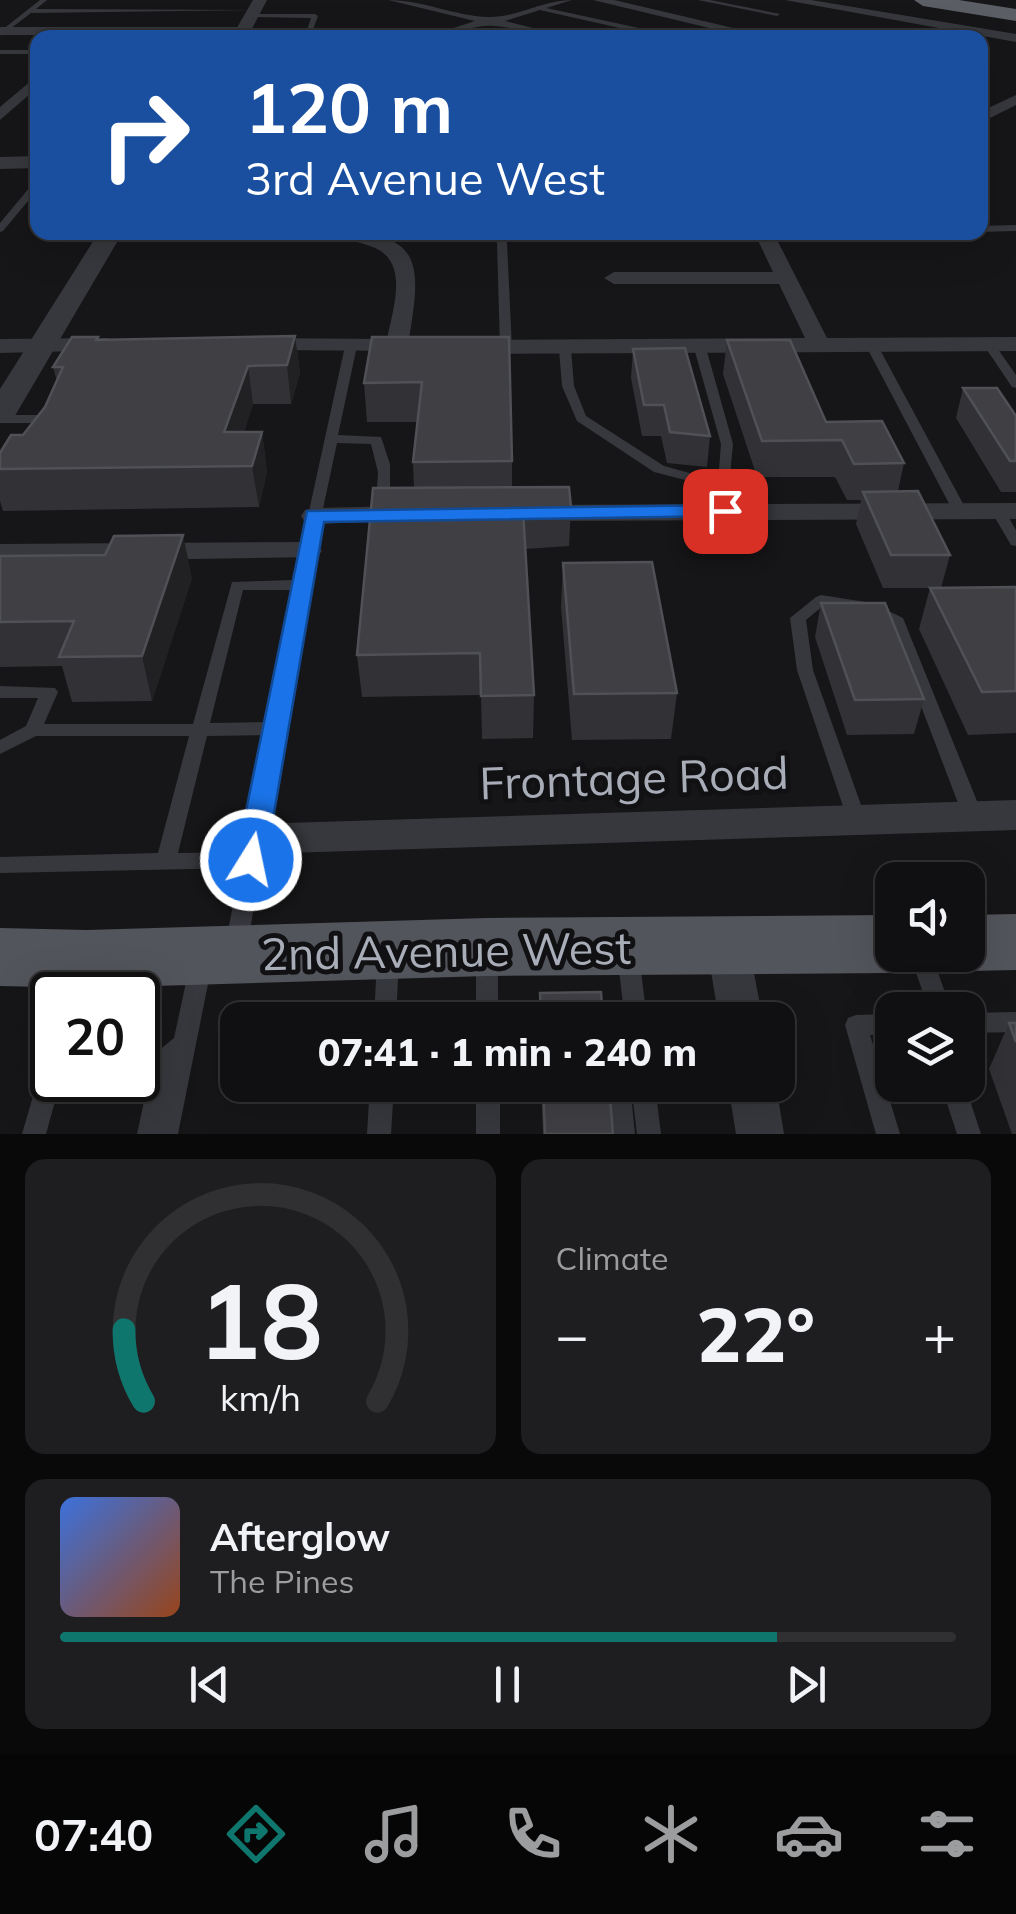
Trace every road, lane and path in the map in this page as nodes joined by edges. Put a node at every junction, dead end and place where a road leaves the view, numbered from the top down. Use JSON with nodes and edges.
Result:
{"nodes":[{"id":1,"x":44,"y":0,"type":"edge"},
{"id":2,"x":332,"y":0,"type":"edge"},
{"id":3,"x":394,"y":0,"type":"edge"},
{"id":4,"x":566,"y":0,"type":"edge"},
{"id":5,"x":599,"y":0,"type":"edge"},
{"id":6,"x":701,"y":0,"type":"edge"},
{"id":7,"x":791,"y":0,"type":"edge"},
{"id":8,"x":923,"y":0,"type":"edge"},
{"id":9,"x":959,"y":0,"type":"edge"},
{"id":10,"x":368,"y":2,"type":"edge"},
{"id":11,"x":812,"y":3,"type":"junction"},
{"id":12,"x":537,"y":8,"type":"junction"},
{"id":13,"x":30,"y":11,"type":"junction"},
{"id":14,"x":777,"y":14,"type":"junction"},
{"id":15,"x":1016,"y":14,"type":"edge"},
{"id":16,"x":490,"y":20,"type":"junction"},
{"id":17,"x":248,"y":22,"type":"edge"},
{"id":18,"x":732,"y":28,"type":"junction"},
{"id":19,"x":137,"y":30,"type":"edge"},
{"id":20,"x":297,"y":30,"type":"edge"},
{"id":21,"x":310,"y":30,"type":"edge"},
{"id":22,"x":455,"y":30,"type":"edge"},
{"id":23,"x":533,"y":30,"type":"edge"},
{"id":24,"x":639,"y":30,"type":"edge"},
{"id":25,"x":740,"y":30,"type":"edge"},
{"id":26,"x":958,"y":30,"type":"edge"},
{"id":27,"x":2,"y":31,"type":"edge"},
{"id":28,"x":30,"y":32,"type":"edge"},
{"id":29,"x":988,"y":35,"type":"edge"},
{"id":30,"x":1016,"y":38,"type":"edge"},
{"id":31,"x":0,"y":52,"type":"edge"},
{"id":32,"x":30,"y":52,"type":"edge"},
{"id":33,"x":30,"y":86,"type":"edge"},
{"id":34,"x":1016,"y":99,"type":"edge"},
{"id":35,"x":988,"y":114,"type":"edge"},
{"id":36,"x":0,"y":115,"type":"edge"},
{"id":37,"x":0,"y":162,"type":"edge"},
{"id":38,"x":30,"y":162,"type":"edge"},
{"id":39,"x":30,"y":193,"type":"edge"},
{"id":40,"x":0,"y":210,"type":"edge"},
{"id":41,"x":16,"y":210,"type":"junction"},
{"id":42,"x":1,"y":226,"type":"edge"},
{"id":43,"x":988,"y":228,"type":"edge"},
{"id":44,"x":1016,"y":228,"type":"edge"},
{"id":45,"x":106,"y":240,"type":"edge"},
{"id":46,"x":378,"y":240,"type":"edge"},
{"id":47,"x":500,"y":240,"type":"edge"},
{"id":48,"x":767,"y":240,"type":"edge"},
{"id":49,"x":614,"y":278,"type":"dead end"},
{"id":50,"x":786,"y":278,"type":"junction"},
{"id":51,"x":989,"y":344,"type":"junction"},
{"id":52,"x":1016,"y":344,"type":"edge"},
{"id":53,"x":136,"y":345,"type":"edge"},
{"id":54,"x":232,"y":345,"type":"edge"},
{"id":55,"x":0,"y":346,"type":"edge"},
{"id":56,"x":42,"y":346,"type":"junction"},
{"id":57,"x":351,"y":346,"type":"junction"},
{"id":58,"x":396,"y":346,"type":"junction"},
{"id":59,"x":820,"y":346,"type":"junction"},
{"id":60,"x":872,"y":346,"type":"junction"},
{"id":61,"x":506,"y":348,"type":"junction"},
{"id":62,"x":565,"y":348,"type":"junction"},
{"id":63,"x":700,"y":348,"type":"junction"},
{"id":64,"x":1016,"y":384,"type":"edge"},
{"id":65,"x":0,"y":417,"type":"edge"},
{"id":66,"x":332,"y":439,"type":"junction"},
{"id":67,"x":50,"y":444,"type":"edge"},
{"id":68,"x":960,"y":511,"type":"junction"},
{"id":69,"x":1007,"y":511,"type":"edge"},
{"id":70,"x":495,"y":513,"type":"edge"},
{"id":71,"x":438,"y":514,"type":"edge"},
{"id":72,"x":381,"y":515,"type":"junction"},
{"id":73,"x":315,"y":516,"type":"junction"},
{"id":74,"x":1016,"y":542,"type":"edge"},
{"id":75,"x":307,"y":551,"type":"junction"},
{"id":76,"x":0,"y":553,"type":"edge"},
{"id":77,"x":301,"y":585,"type":"junction"},
{"id":78,"x":0,"y":692,"type":"edge"},
{"id":79,"x":275,"y":728,"type":"junction"},
{"id":80,"x":33,"y":730,"type":"junction"},
{"id":81,"x":200,"y":730,"type":"junction"},
{"id":82,"x":0,"y":748,"type":"edge"},
{"id":83,"x":1016,"y":814,"type":"edge"},
{"id":84,"x":973,"y":816,"type":"junction"},
{"id":85,"x":856,"y":819,"type":"junction"},
{"id":86,"x":253,"y":850,"type":"junction"},
{"id":87,"x":166,"y":861,"type":"junction"},
{"id":88,"x":0,"y":866,"type":"edge"},
{"id":89,"x":1016,"y":942,"type":"edge"},
{"id":90,"x":985,"y":943,"type":"edge"},
{"id":91,"x":875,"y":944,"type":"edge"},
{"id":92,"x":487,"y":946,"type":"junction"},
{"id":93,"x":628,"y":947,"type":"junction"},
{"id":94,"x":728,"y":947,"type":"junction"},
{"id":95,"x":389,"y":950,"type":"junction"},
{"id":96,"x":218,"y":955,"type":"junction"},
{"id":97,"x":0,"y":957,"type":"edge"},
{"id":98,"x":386,"y":1002,"type":"edge"},
{"id":99,"x":488,"y":1002,"type":"edge"},
{"id":100,"x":634,"y":1002,"type":"edge"},
{"id":101,"x":737,"y":1002,"type":"edge"},
{"id":102,"x":1016,"y":1022,"type":"edge"},
{"id":103,"x":985,"y":1023,"type":"edge"},
{"id":104,"x":875,"y":1024,"type":"edge"},
{"id":105,"x":184,"y":1044,"type":"junction"},
{"id":106,"x":875,"y":1090,"type":"edge"},
{"id":107,"x":43,"y":1102,"type":"edge"},
{"id":108,"x":381,"y":1102,"type":"edge"},
{"id":109,"x":488,"y":1102,"type":"edge"},
{"id":110,"x":620,"y":1102,"type":"edge"},
{"id":111,"x":646,"y":1102,"type":"edge"},
{"id":112,"x":755,"y":1102,"type":"edge"},
{"id":113,"x":879,"y":1102,"type":"edge"},
{"id":114,"x":959,"y":1102,"type":"edge"},
{"id":115,"x":34,"y":1134,"type":"edge"},
{"id":116,"x":149,"y":1134,"type":"edge"},
{"id":117,"x":166,"y":1134,"type":"edge"},
{"id":118,"x":379,"y":1134,"type":"edge"},
{"id":119,"x":488,"y":1134,"type":"edge"},
{"id":120,"x":623,"y":1134,"type":"edge"},
{"id":121,"x":649,"y":1134,"type":"edge"},
{"id":122,"x":760,"y":1134,"type":"edge"},
{"id":123,"x":888,"y":1134,"type":"edge"},
{"id":124,"x":969,"y":1134,"type":"edge"}],
"edges":[{"from":1,"to":13,"type":"lane"},
{"from":2,"to":10,"type":"lane"},
{"from":3,"to":16,"type":"street"},
{"from":4,"to":12,"type":"street"},
{"from":5,"to":18,"type":"street"},
{"from":6,"to":14,"type":"lane"},
{"from":7,"to":11,"type":"street"},
{"from":8,"to":15,"type":"highway"},
{"from":9,"to":15,"type":"highway"},
{"from":11,"to":14,"type":"street"},
{"from":11,"to":26,"type":"street"},
{"from":12,"to":16,"type":"street"},
{"from":12,"to":24,"type":"lane"},
{"from":13,"to":17,"type":"lane"},
{"from":13,"to":27,"type":"lane"},
{"from":14,"to":18,"type":"street"},
{"from":16,"to":22,"type":"street"},
{"from":16,"to":23,"type":"street"},
{"from":17,"to":19,"type":"street"},
{"from":17,"to":20,"type":"lane"},
{"from":17,"to":21,"type":"lane"},
{"from":18,"to":25,"type":"street"},
{"from":27,"to":28,"type":"street"},
{"from":29,"to":30,"type":"street"},
{"from":31,"to":32,"type":"lane"},
{"from":33,"to":36,"type":"street"},
{"from":34,"to":35,"type":"street"},
{"from":37,"to":38,"type":"street"},
{"from":39,"to":41,"type":"lane"},
{"from":40,"to":41,"type":"lane"},
{"from":41,"to":42,"type":"lane"},
{"from":43,"to":44,"type":"lane"},
{"from":45,"to":56,"type":"street"},
{"from":46,"to":58,"type":"street"},
{"from":47,"to":61,"type":"lane"},
{"from":48,"to":50,"type":"street"},
{"from":49,"to":50,"type":"street"},
{"from":50,"to":59,"type":"street"},
{"from":51,"to":52,"type":"street"},
{"from":51,"to":60,"type":"street"},
{"from":51,"to":64,"type":"lane"},
{"from":53,"to":56,"type":"street"},
{"from":54,"to":57,"type":"street"},
{"from":55,"to":56,"type":"street"},
{"from":56,"to":65,"type":"street"},
{"from":57,"to":58,"type":"street"},
{"from":57,"to":66,"type":"lane"},
{"from":58,"to":61,"type":"street"},
{"from":59,"to":60,"type":"street"},
{"from":59,"to":63,"type":"street"},
{"from":60,"to":68,"type":"lane"},
{"from":61,"to":62,"type":"street"},
{"from":62,"to":63,"type":"street"},
{"from":62,"to":63,"type":"lane"},
{"from":65,"to":67,"type":"lane"},
{"from":66,"to":72,"type":"lane"},
{"from":66,"to":73,"type":"lane"},
{"from":68,"to":69,"type":"street"},
{"from":68,"to":70,"type":"street"},
{"from":69,"to":74,"type":"lane"},
{"from":71,"to":72,"type":"street"},
{"from":72,"to":73,"type":"street"},
{"from":73,"to":75,"type":"lane"},
{"from":75,"to":76,"type":"street"},
{"from":75,"to":77,"type":"lane"},
{"from":77,"to":79,"type":"lane"},
{"from":77,"to":81,"type":"lane"},
{"from":78,"to":80,"type":"lane"},
{"from":79,"to":81,"type":"lane"},
{"from":79,"to":86,"type":"lane"},
{"from":80,"to":81,"type":"lane"},
{"from":80,"to":82,"type":"lane"},
{"from":81,"to":87,"type":"lane"},
{"from":83,"to":84,"type":"street","name":"Frontage Road"},
{"from":84,"to":85,"type":"street","name":"Frontage Road"},
{"from":84,"to":85,"type":"lane"},
{"from":85,"to":86,"type":"street","name":"Frontage Road"},
{"from":86,"to":87,"type":"lane"},
{"from":86,"to":96,"type":"lane"},
{"from":87,"to":88,"type":"lane"},
{"from":89,"to":90,"type":"main road"},
{"from":91,"to":94,"type":"main road","name":"2nd Avenue West"},
{"from":92,"to":93,"type":"main road","name":"2nd Avenue West"},
{"from":92,"to":95,"type":"main road","name":"2nd Avenue West"},
{"from":92,"to":99,"type":"lane"},
{"from":93,"to":94,"type":"main road","name":"2nd Avenue West"},
{"from":93,"to":100,"type":"lane"},
{"from":94,"to":101,"type":"street"},
{"from":95,"to":96,"type":"main road","name":"2nd Avenue West"},
{"from":95,"to":98,"type":"lane"},
{"from":96,"to":97,"type":"main road","name":"2nd Avenue West"},
{"from":96,"to":105,"type":"lane"},
{"from":102,"to":103,"type":"lane"},
{"from":104,"to":106,"type":"lane"},
{"from":105,"to":116,"type":"lane"},
{"from":105,"to":117,"type":"lane"},
{"from":107,"to":115,"type":"lane"},
{"from":108,"to":118,"type":"lane"},
{"from":109,"to":119,"type":"lane"},
{"from":110,"to":120,"type":"lane"},
{"from":111,"to":121,"type":"lane"},
{"from":112,"to":122,"type":"street"},
{"from":113,"to":123,"type":"lane"},
{"from":114,"to":124,"type":"lane"}]}
